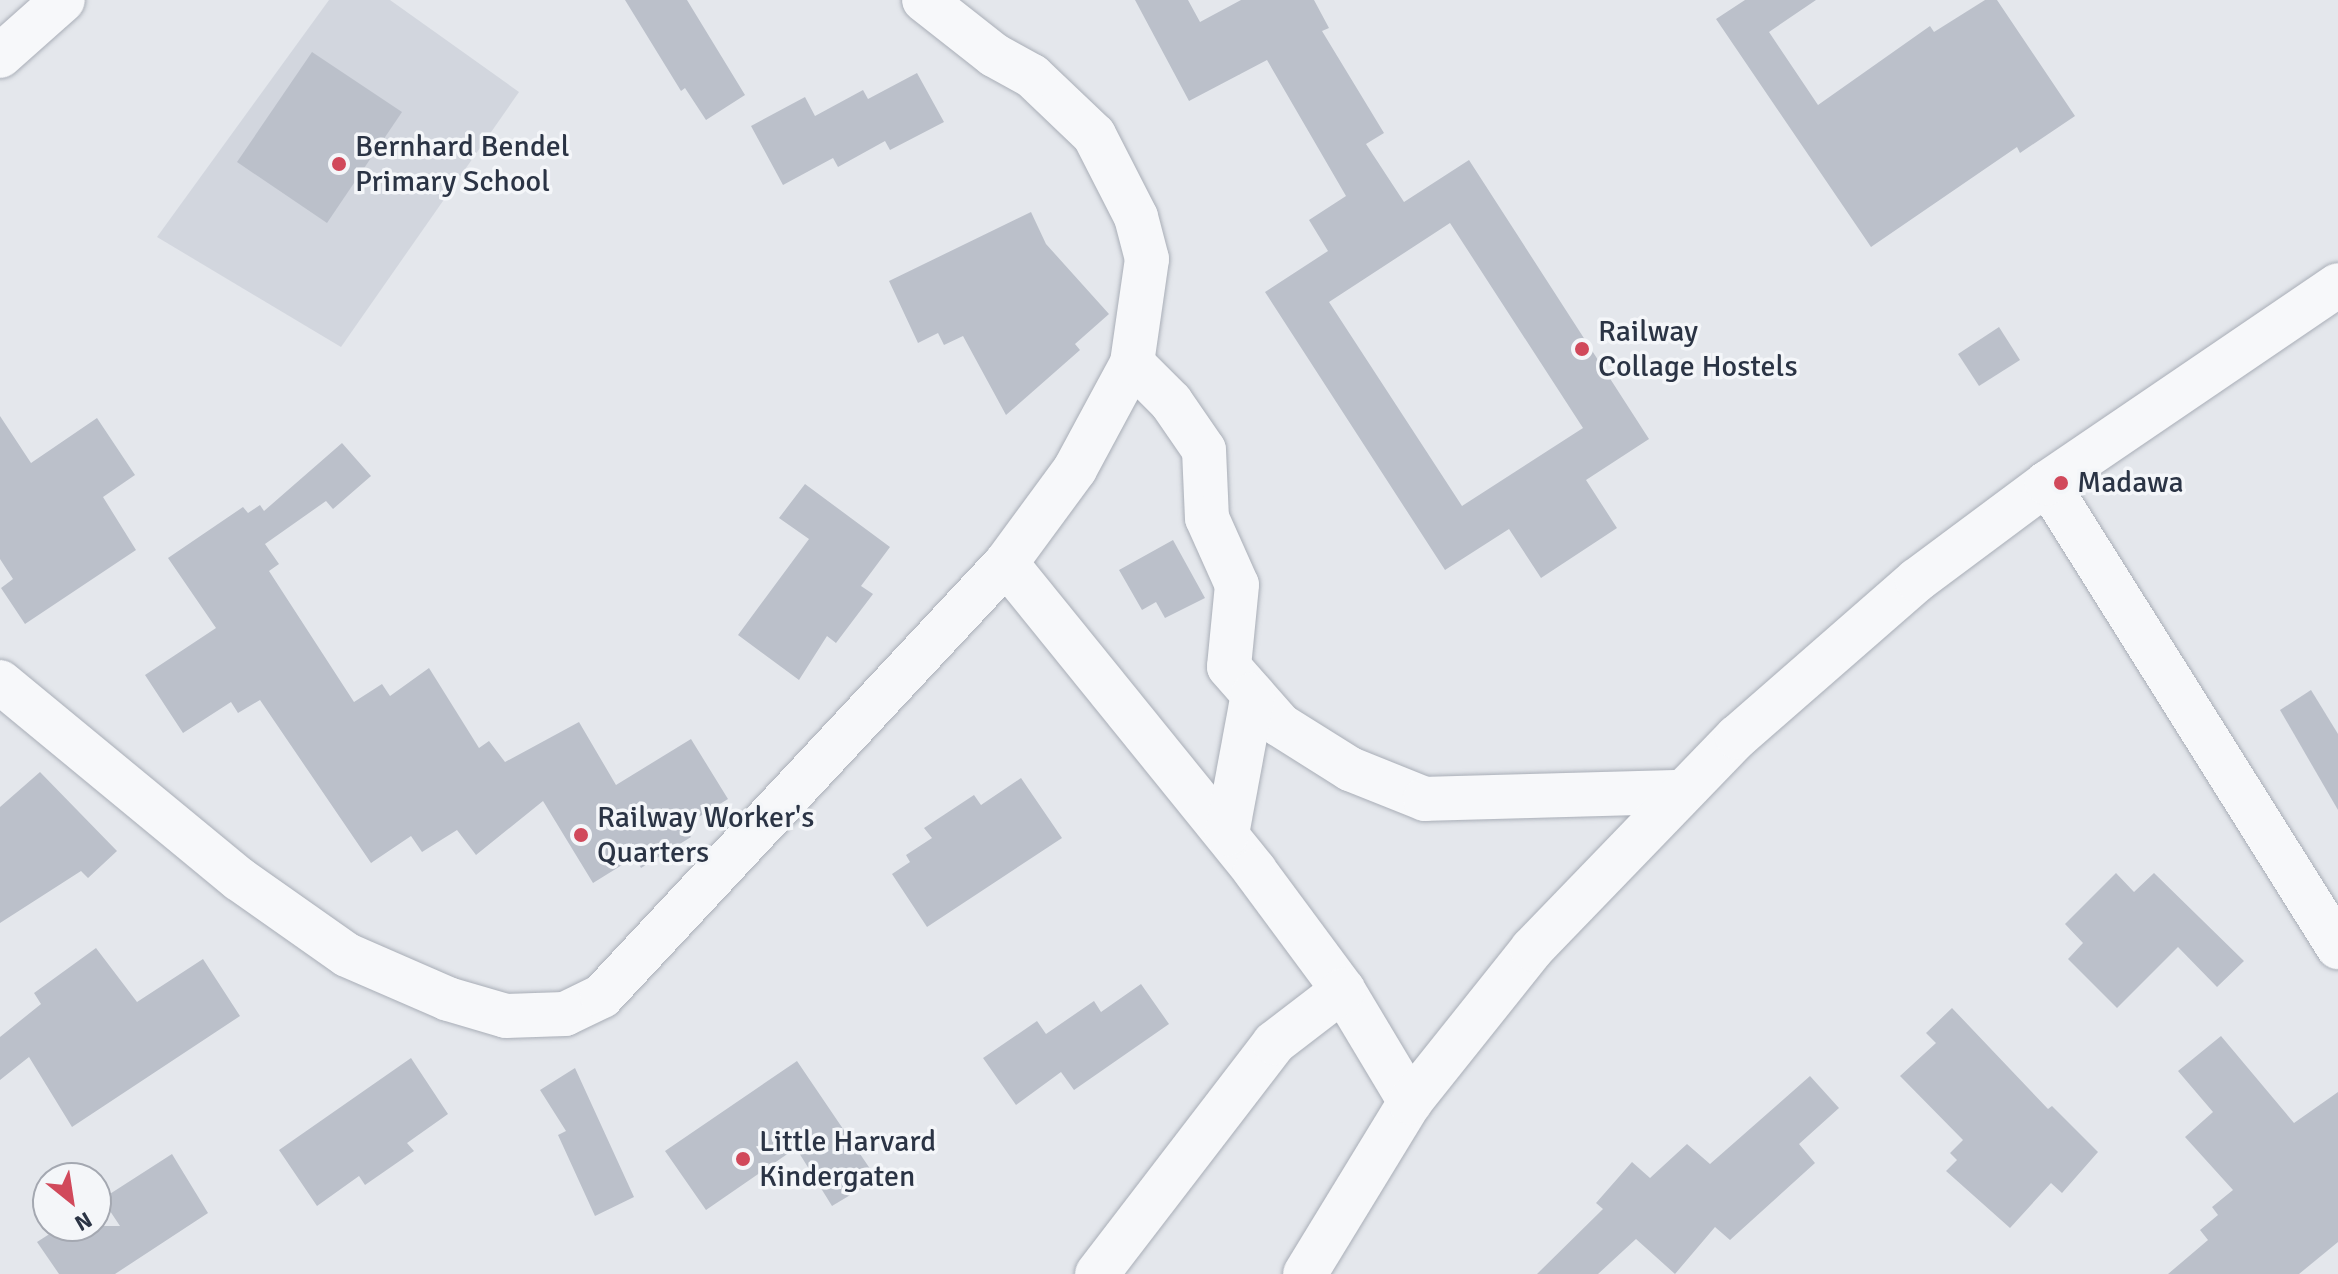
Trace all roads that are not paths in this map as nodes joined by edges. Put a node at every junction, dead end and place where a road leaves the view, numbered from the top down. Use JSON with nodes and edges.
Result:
{"nodes":[{"id":1,"x":63,"y":0,"type":"edge"},
{"id":2,"x":924,"y":0,"type":"edge"},
{"id":3,"x":0,"y":56,"type":"edge"},
{"id":4,"x":2338,"y":285,"type":"edge"},
{"id":5,"x":1132,"y":363,"type":"junction"},
{"id":6,"x":2047,"y":483,"type":"junction"},
{"id":7,"x":1006,"y":563,"type":"junction"},
{"id":8,"x":0,"y":682,"type":"edge"},
{"id":9,"x":1253,"y":694,"type":"junction"},
{"id":10,"x":1680,"y":792,"type":"junction"},
{"id":11,"x":1227,"y":834,"type":"junction"},
{"id":12,"x":2338,"y":947,"type":"edge"},
{"id":13,"x":1343,"y":990,"type":"junction"},
{"id":14,"x":1410,"y":1102,"type":"junction"},
{"id":15,"x":1097,"y":1274,"type":"edge"},
{"id":16,"x":1305,"y":1274,"type":"edge"}],
"edges":[{"from":1,"to":3,"type":"street"},
{"from":2,"to":5,"type":"street"},
{"from":4,"to":6,"type":"street"},
{"from":5,"to":7,"type":"street"},
{"from":5,"to":9,"type":"street"},
{"from":6,"to":10,"type":"street"},
{"from":6,"to":12,"type":"street"},
{"from":7,"to":8,"type":"street"},
{"from":7,"to":11,"type":"street"},
{"from":9,"to":10,"type":"street"},
{"from":9,"to":11,"type":"street"},
{"from":10,"to":14,"type":"street"},
{"from":11,"to":13,"type":"street"},
{"from":13,"to":14,"type":"street"},
{"from":13,"to":15,"type":"street"},
{"from":14,"to":16,"type":"street"}]}
